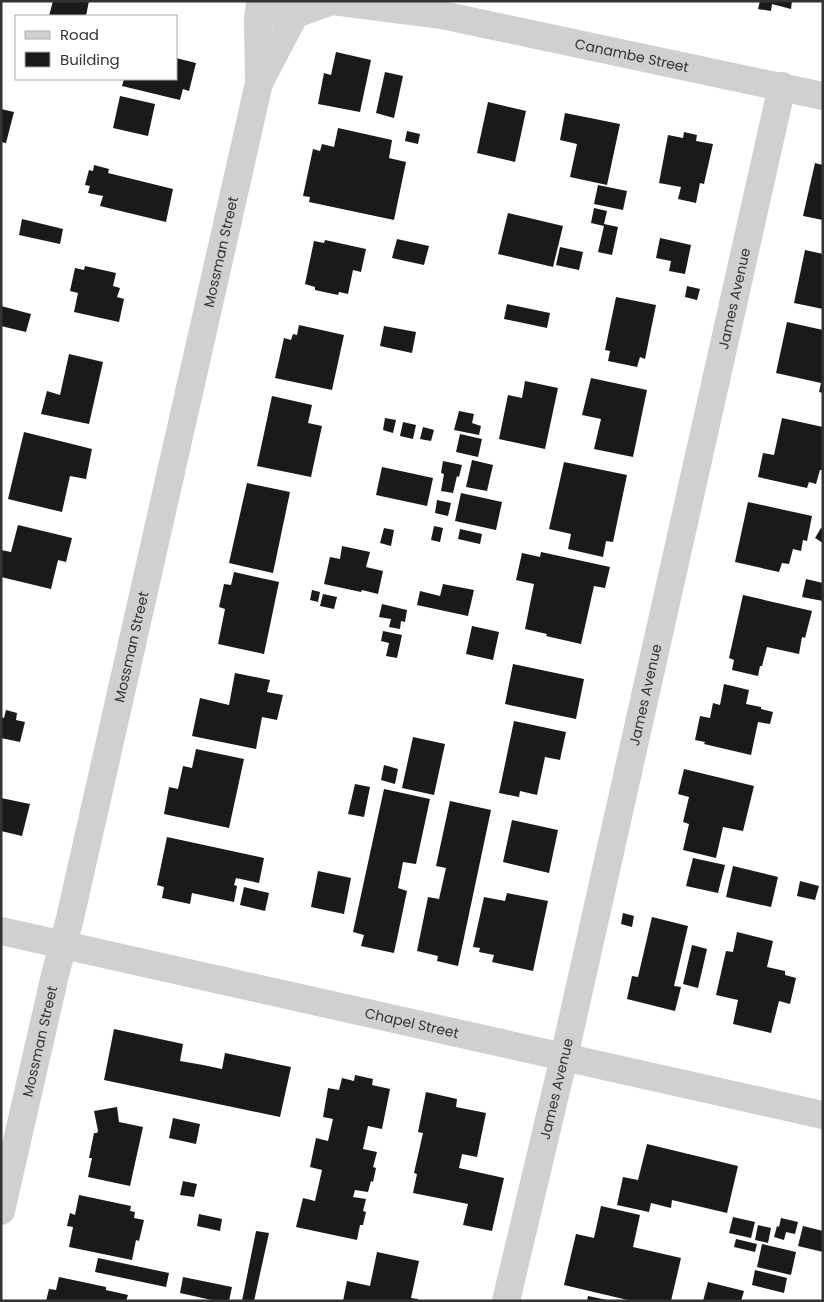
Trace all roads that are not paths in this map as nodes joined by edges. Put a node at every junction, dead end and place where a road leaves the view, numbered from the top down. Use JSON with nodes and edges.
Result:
{"nodes":[{"id":1,"x":332,"y":1,"type":"edge"},
{"id":2,"x":260,"y":2,"type":"edge"},
{"id":3,"x":430,"y":8,"type":"edge"},
{"id":4,"x":295,"y":14,"type":"junction"},
{"id":5,"x":259,"y":83,"type":"junction"},
{"id":6,"x":782,"y":86,"type":"junction"},
{"id":7,"x":823,"y":96,"type":"edge"},
{"id":8,"x":1,"y":931,"type":"edge"},
{"id":9,"x":62,"y":945,"type":"junction"},
{"id":10,"x":564,"y":1057,"type":"junction"},
{"id":11,"x":823,"y":1115,"type":"edge"},
{"id":12,"x":1,"y":1211,"type":"edge"},
{"id":13,"x":506,"y":1301,"type":"edge"}],
"edges":[{"from":1,"to":3,"type":"street","name":"Canambe Street"},
{"from":1,"to":4,"type":"street"},
{"from":2,"to":4,"type":"street"},
{"from":2,"to":5,"type":"street","name":"Mossman Street"},
{"from":3,"to":6,"type":"street","name":"Canambe Street"},
{"from":4,"to":5,"type":"street","name":"Mossman Street"},
{"from":5,"to":9,"type":"street","name":"Mossman Street"},
{"from":6,"to":7,"type":"street","name":"Canambe Street"},
{"from":6,"to":10,"type":"street","name":"James Avenue"},
{"from":8,"to":9,"type":"street","name":"Chapel Street"},
{"from":9,"to":10,"type":"street","name":"Chapel Street"},
{"from":9,"to":12,"type":"street","name":"Mossman Street"},
{"from":10,"to":11,"type":"street","name":"Chapel Street"},
{"from":10,"to":13,"type":"street","name":"James Avenue"}]}
